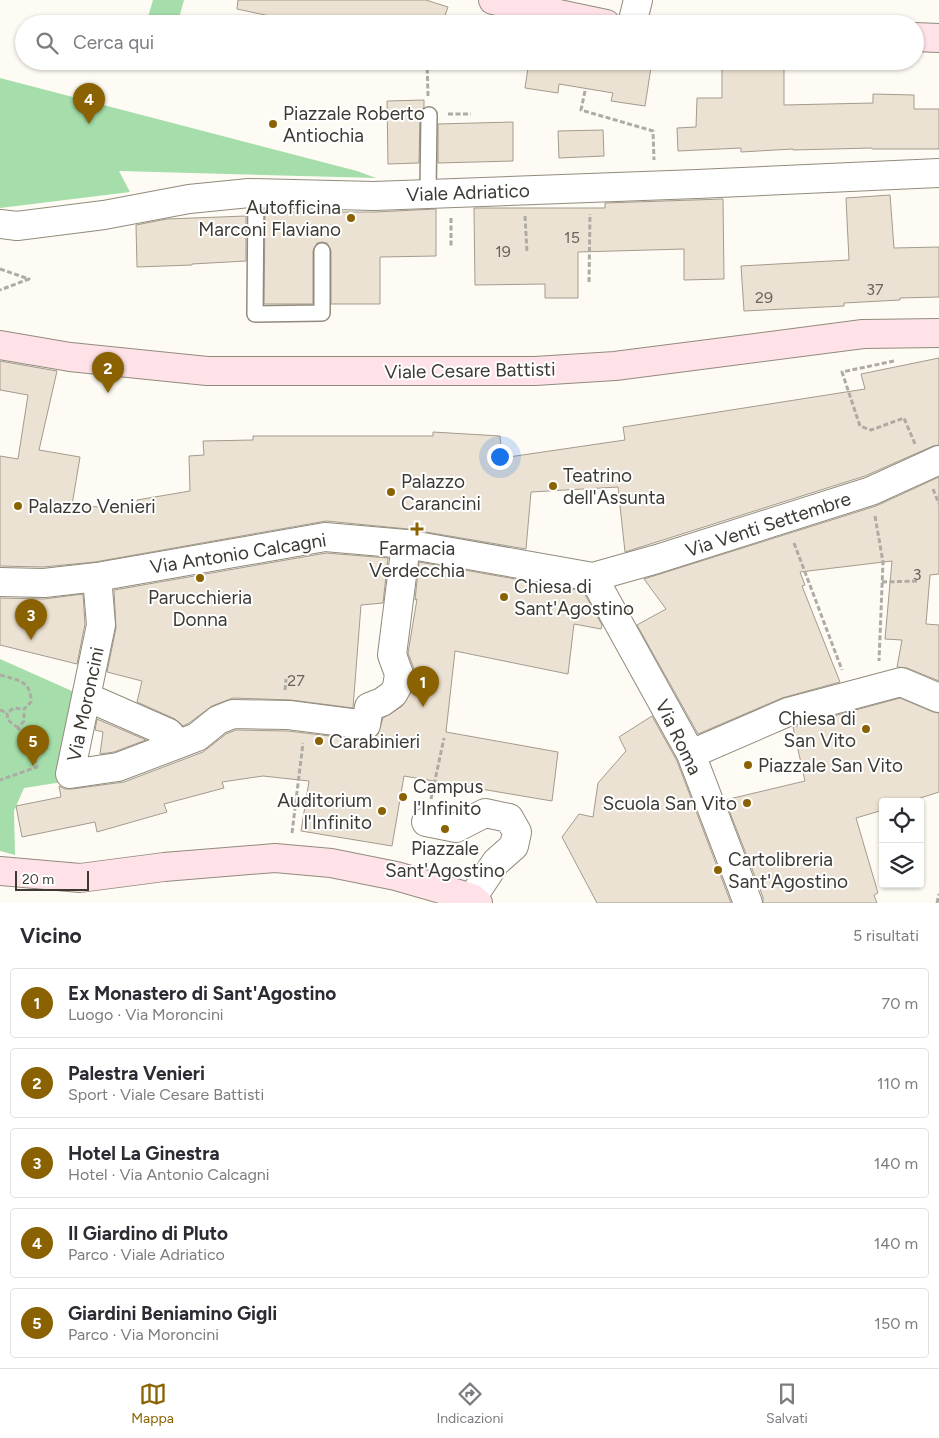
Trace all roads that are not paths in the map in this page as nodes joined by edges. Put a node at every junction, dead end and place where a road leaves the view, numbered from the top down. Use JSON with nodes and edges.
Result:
{"nodes":[{"id":1,"x":493,"y":0,"type":"edge"},
{"id":2,"x":638,"y":0,"type":"edge"},
{"id":3,"x":525,"y":4,"type":"edge"},
{"id":4,"x":570,"y":15,"type":"edge"},
{"id":5,"x":634,"y":15,"type":"edge"},
{"id":6,"x":924,"y":37,"type":"edge"},
{"id":7,"x":939,"y":38,"type":"edge"},
{"id":8,"x":429,"y":115,"type":"road end"},
{"id":9,"x":939,"y":173,"type":"edge"},
{"id":10,"x":256,"y":193,"type":"junction"},
{"id":11,"x":428,"y":193,"type":"junction"},
{"id":12,"x":0,"y":224,"type":"edge"},
{"id":13,"x":322,"y":251,"type":"dead end"},
{"id":14,"x":939,"y":333,"type":"edge"},
{"id":15,"x":0,"y":345,"type":"edge"},
{"id":16,"x":932,"y":463,"type":"edge"},
{"id":17,"x":406,"y":544,"type":"junction"},
{"id":18,"x":97,"y":576,"type":"junction"},
{"id":19,"x":593,"y":577,"type":"junction"},
{"id":20,"x":0,"y":582,"type":"edge"},
{"id":21,"x":88,"y":697,"type":"junction"},
{"id":22,"x":939,"y":698,"type":"edge"},
{"id":23,"x":178,"y":744,"type":"junction"},
{"id":24,"x":691,"y":754,"type":"junction"},
{"id":25,"x":426,"y":822,"type":"road end"},
{"id":26,"x":0,"y":871,"type":"edge"},
{"id":27,"x":475,"y":901,"type":"edge"},
{"id":28,"x":748,"y":903,"type":"edge"}],
"edges":[{"from":1,"to":3,"type":"street"},
{"from":2,"to":5,"type":"street"},
{"from":3,"to":4,"type":"street"},
{"from":6,"to":7,"type":"street"},
{"from":8,"to":11,"type":"lane"},
{"from":9,"to":11,"type":"street","name":"Viale Adriatico"},
{"from":10,"to":11,"type":"street","name":"Viale Adriatico"},
{"from":10,"to":12,"type":"street","name":"Viale Adriatico"},
{"from":10,"to":13,"type":"lane"},
{"from":14,"to":15,"type":"street","name":"Viale Cesare Battisti"},
{"from":16,"to":19,"type":"street","name":"Via Venti Settembre"},
{"from":17,"to":18,"type":"street","name":"Via Antonio Calcagni"},
{"from":17,"to":19,"type":"street","name":"Via Antonio Calcagni"},
{"from":17,"to":23,"type":"street","name":"Via Moroncini"},
{"from":18,"to":20,"type":"street","name":"Via Antonio Calcagni"},
{"from":18,"to":21,"type":"street","name":"Via Moroncini"},
{"from":19,"to":24,"type":"street","name":"Via Roma"},
{"from":21,"to":23,"type":"street"},
{"from":21,"to":23,"type":"street","name":"Via Moroncini"},
{"from":22,"to":24,"type":"street"},
{"from":24,"to":28,"type":"street","name":"Via Roma"},
{"from":25,"to":27,"type":"street"},
{"from":26,"to":27,"type":"street"}]}
